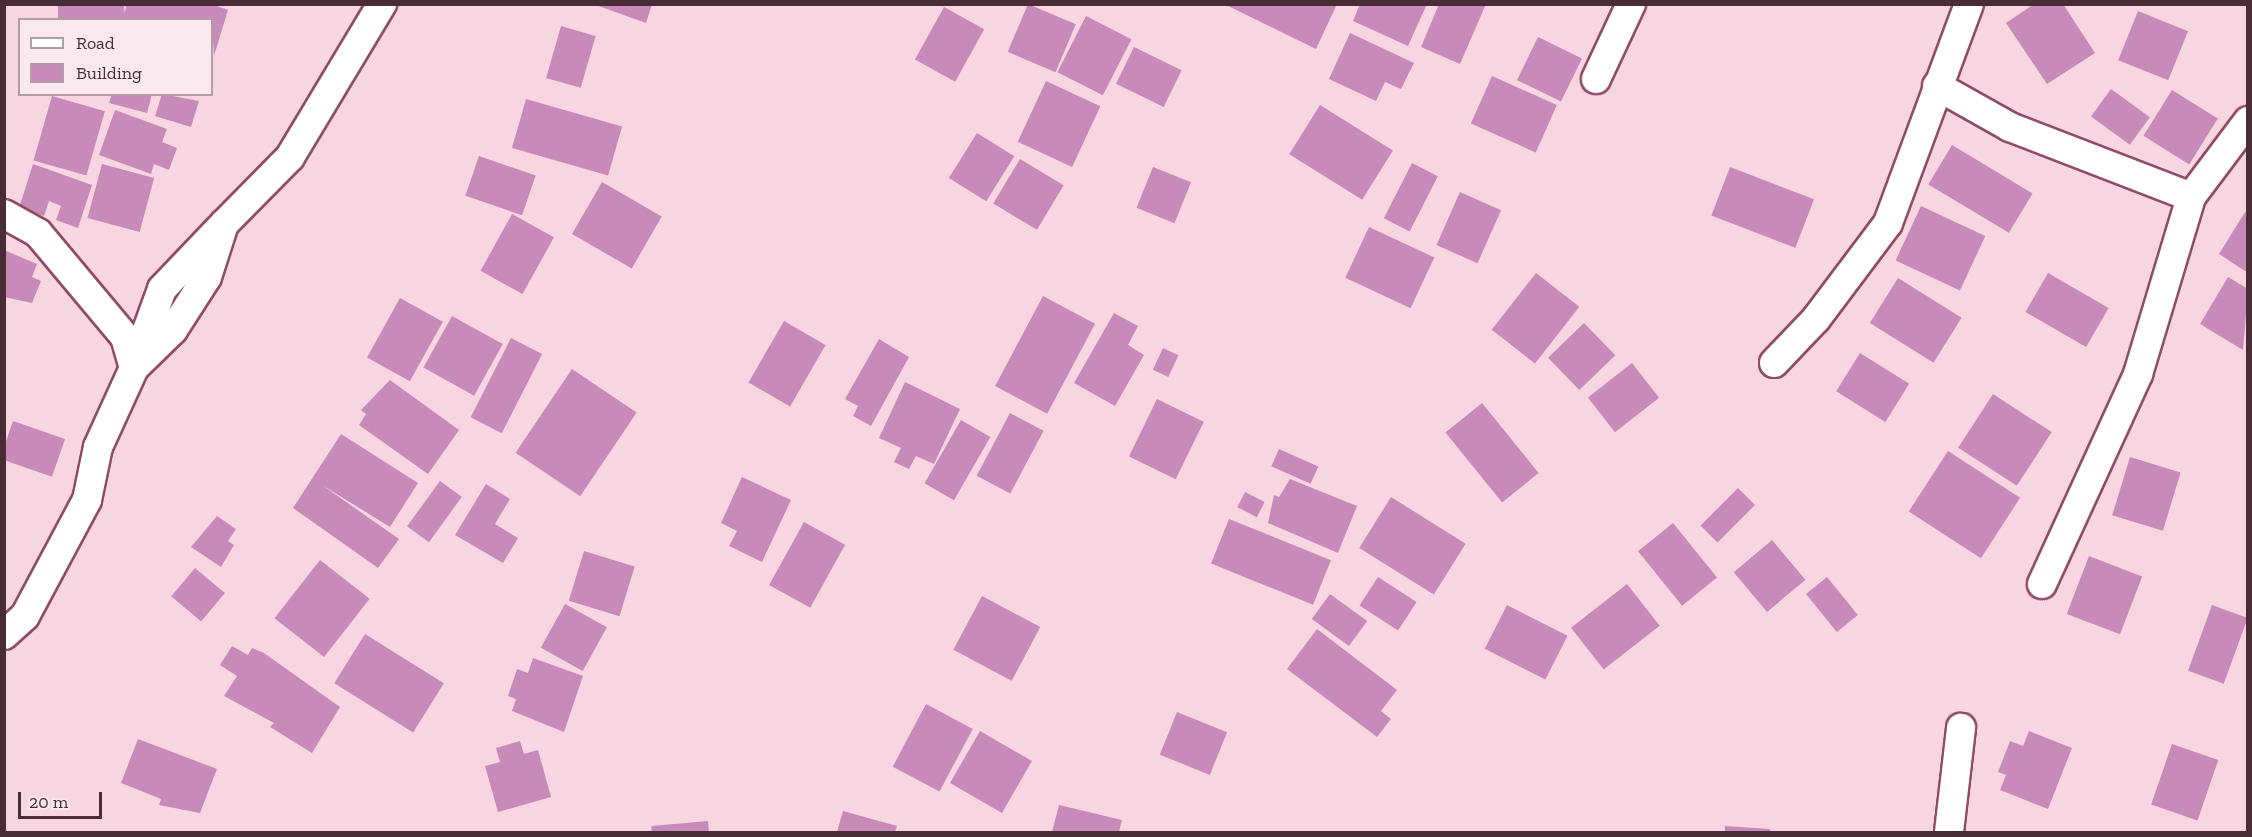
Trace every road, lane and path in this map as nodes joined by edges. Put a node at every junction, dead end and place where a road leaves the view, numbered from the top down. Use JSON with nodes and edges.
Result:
{"nodes":[{"id":1,"x":382,"y":4,"type":"edge"},
{"id":2,"x":1631,"y":4,"type":"edge"},
{"id":3,"x":1969,"y":4,"type":"edge"},
{"id":4,"x":1596,"y":79,"type":"dead end"},
{"id":5,"x":1937,"y":86,"type":"junction"},
{"id":6,"x":2247,"y":121,"type":"edge"},
{"id":7,"x":2191,"y":196,"type":"junction"},
{"id":8,"x":4,"y":214,"type":"edge"},
{"id":9,"x":1774,"y":363,"type":"dead end"},
{"id":10,"x":134,"y":368,"type":"junction"},
{"id":11,"x":2042,"y":584,"type":"dead end"},
{"id":12,"x":4,"y":636,"type":"edge"},
{"id":13,"x":1961,"y":728,"type":"dead end"},
{"id":14,"x":1949,"y":832,"type":"edge"}],
"edges":[{"from":1,"to":10,"type":"street"},
{"from":2,"to":4,"type":"street"},
{"from":3,"to":5,"type":"street"},
{"from":5,"to":7,"type":"street"},
{"from":5,"to":9,"type":"street"},
{"from":6,"to":7,"type":"street"},
{"from":7,"to":11,"type":"street"},
{"from":8,"to":10,"type":"street"},
{"from":10,"to":12,"type":"street"},
{"from":13,"to":14,"type":"street"}]}
